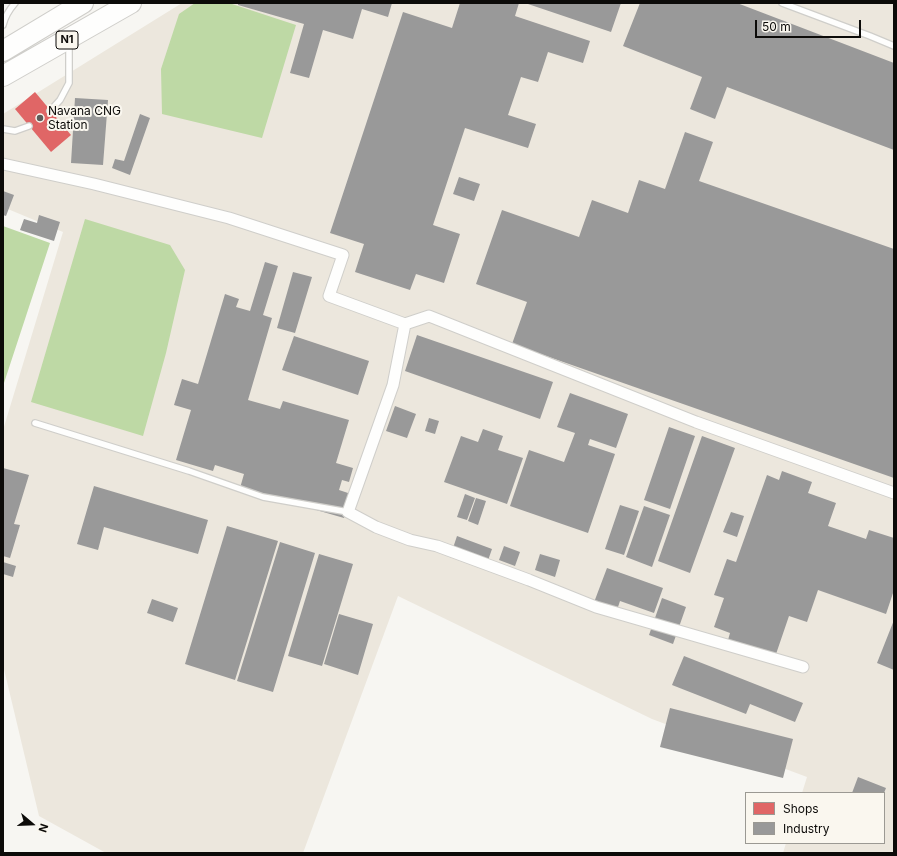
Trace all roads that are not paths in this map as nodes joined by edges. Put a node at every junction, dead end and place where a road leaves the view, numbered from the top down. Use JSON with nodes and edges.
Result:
{"nodes":[{"id":1,"x":15,"y":3,"type":"edge"},
{"id":2,"x":131,"y":3,"type":"edge"},
{"id":3,"x":782,"y":3,"type":"edge"},
{"id":4,"x":74,"y":7,"type":"edge"},
{"id":5,"x":3,"y":25,"type":"edge"},
{"id":6,"x":69,"y":40,"type":"junction"},
{"id":7,"x":894,"y":46,"type":"edge"},
{"id":8,"x":3,"y":51,"type":"edge"},
{"id":9,"x":3,"y":76,"type":"edge"},
{"id":10,"x":50,"y":111,"type":"dead end"},
{"id":11,"x":29,"y":126,"type":"dead end"},
{"id":12,"x":3,"y":129,"type":"edge"},
{"id":13,"x":3,"y":164,"type":"edge"},
{"id":14,"x":405,"y":324,"type":"junction"},
{"id":15,"x":35,"y":423,"type":"dead end"},
{"id":16,"x":894,"y":493,"type":"edge"},
{"id":17,"x":348,"y":512,"type":"junction"},
{"id":18,"x":803,"y":667,"type":"dead end"}],
"edges":[{"from":1,"to":5,"type":"lane"},
{"from":2,"to":6,"type":"highway","number":"N1"},
{"from":3,"to":7,"type":"lane"},
{"from":4,"to":8,"type":"highway","number":"N1"},
{"from":6,"to":9,"type":"highway","number":"N1"},
{"from":6,"to":10,"type":"lane"},
{"from":11,"to":12,"type":"lane"},
{"from":13,"to":14,"type":"street"},
{"from":14,"to":16,"type":"street"},
{"from":14,"to":17,"type":"street"},
{"from":15,"to":17,"type":"lane"},
{"from":17,"to":18,"type":"street"}]}
